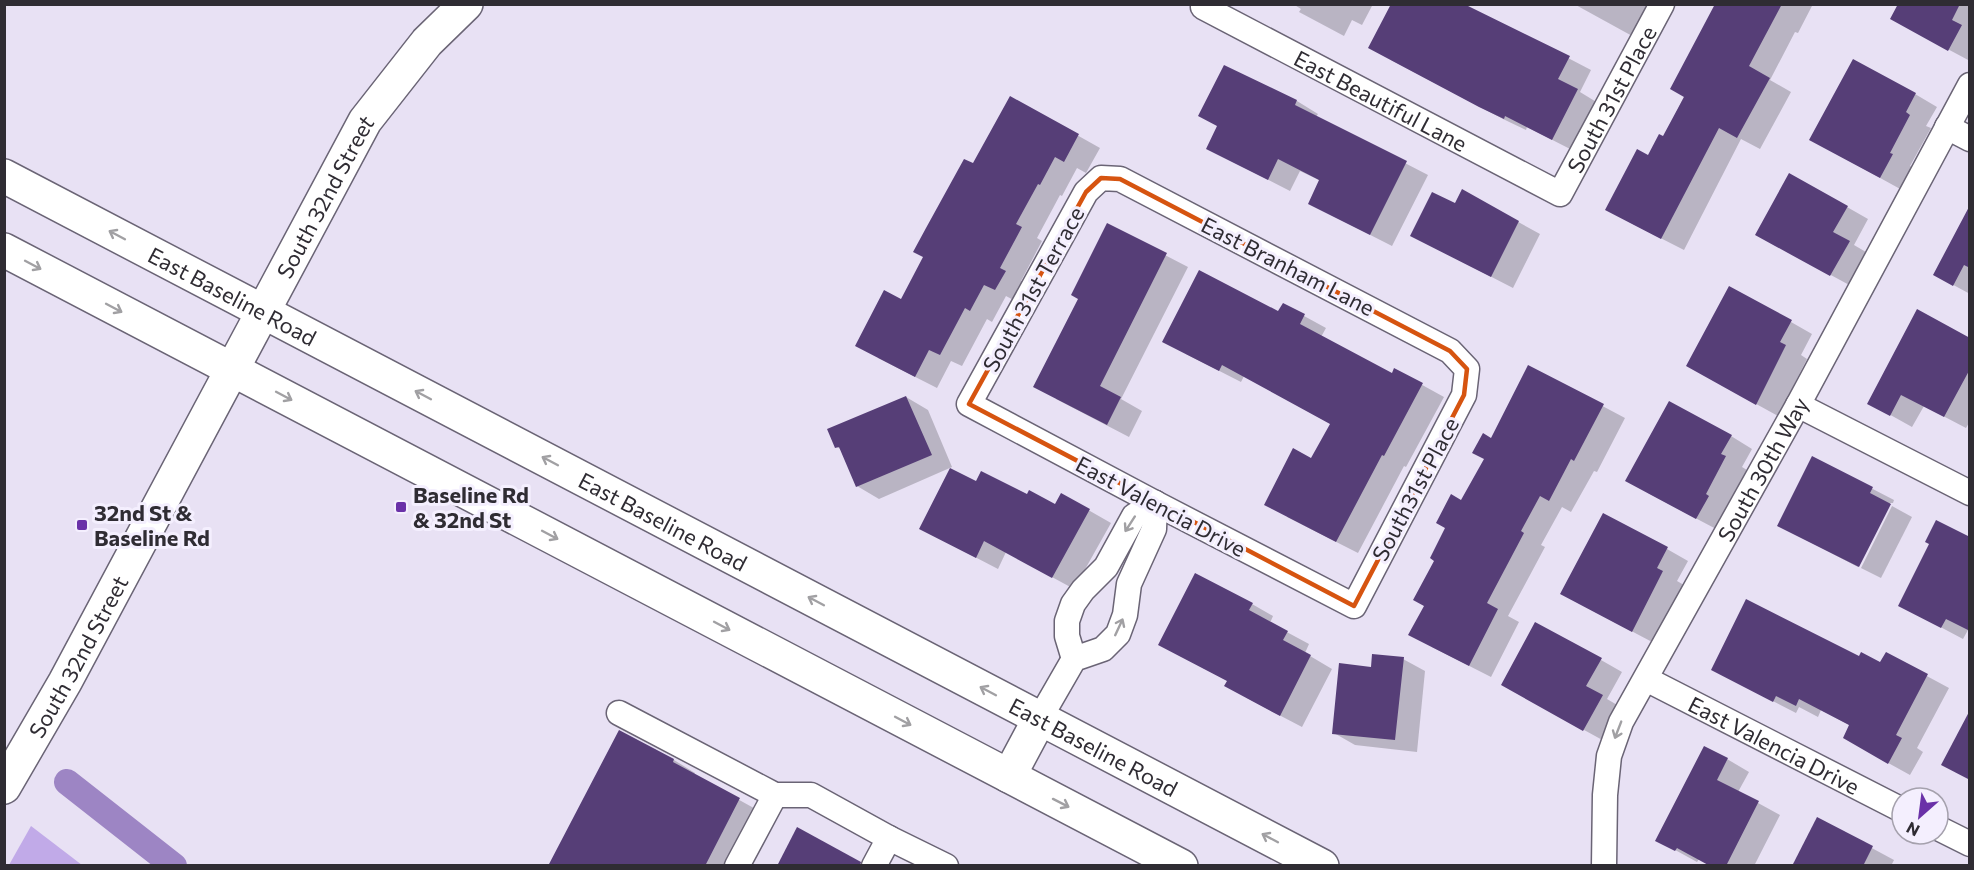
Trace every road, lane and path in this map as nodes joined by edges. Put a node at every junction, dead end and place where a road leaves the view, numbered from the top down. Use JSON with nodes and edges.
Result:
{"nodes":[{"id":1,"x":466,"y":4,"type":"edge"},
{"id":2,"x":1662,"y":4,"type":"edge"},
{"id":3,"x":1203,"y":6,"type":"edge"},
{"id":4,"x":1970,"y":85,"type":"edge"},
{"id":5,"x":1947,"y":127,"type":"junction"},
{"id":6,"x":1970,"y":139,"type":"edge"},
{"id":7,"x":4,"y":177,"type":"edge"},
{"id":8,"x":1101,"y":178,"type":"joint"},
{"id":9,"x":1560,"y":194,"type":"joint"},
{"id":10,"x":4,"y":250,"type":"edge"},
{"id":11,"x":262,"y":311,"type":"junction"},
{"id":12,"x":232,"y":369,"type":"junction"},
{"id":13,"x":1467,"y":369,"type":"joint"},
{"id":14,"x":969,"y":404,"type":"joint"},
{"id":15,"x":1798,"y":405,"type":"junction"},
{"id":16,"x":1970,"y":493,"type":"edge"},
{"id":17,"x":1155,"y":503,"type":"junction"},
{"id":18,"x":1354,"y":606,"type":"joint"},
{"id":19,"x":1074,"y":659,"type":"junction"},
{"id":20,"x":1646,"y":679,"type":"junction"},
{"id":21,"x":619,"y":713,"type":"dead end"},
{"id":22,"x":1040,"y":718,"type":"junction"},
{"id":23,"x":1009,"y":776,"type":"junction"},
{"id":24,"x":6,"y":785,"type":"edge"},
{"id":25,"x":775,"y":795,"type":"junction"},
{"id":26,"x":1890,"y":804,"type":"edge"},
{"id":27,"x":1950,"y":834,"type":"edge"},
{"id":28,"x":889,"y":838,"type":"junction"},
{"id":29,"x":1970,"y":844,"type":"edge"},
{"id":30,"x":737,"y":866,"type":"edge"},
{"id":31,"x":874,"y":866,"type":"edge"},
{"id":32,"x":946,"y":866,"type":"edge"},
{"id":33,"x":1181,"y":866,"type":"edge"},
{"id":34,"x":1322,"y":866,"type":"edge"},
{"id":35,"x":1604,"y":866,"type":"edge"}],
"edges":[{"from":1,"to":11,"type":"main road","name":"South 32nd Street"},
{"from":2,"to":9,"type":"street","name":"South 31st Place"},
{"from":3,"to":9,"type":"street","name":"East Beautiful Lane"},
{"from":4,"to":5,"type":"street","name":"South 30th Way"},
{"from":5,"to":6,"type":"street"},
{"from":5,"to":15,"type":"street","name":"South 30th Way"},
{"from":11,"to":7,"type":"main road","name":"East Baseline Road","one_way":true},
{"from":8,"to":13,"type":"street","name":"East Branham Lane"},
{"from":8,"to":14,"type":"street","name":"South 31st Terrace"},
{"from":10,"to":12,"type":"main road","one_way":true},
{"from":11,"to":12,"type":"main road","name":"South 32nd Street"},
{"from":22,"to":11,"type":"main road","name":"East Baseline Road","one_way":true},
{"from":12,"to":23,"type":"main road","one_way":true},
{"from":12,"to":24,"type":"main road","name":"South 32nd Street"},
{"from":13,"to":18,"type":"street","name":"South31st Place"},
{"from":14,"to":17,"type":"street","name":"East Valencia Drive"},
{"from":15,"to":16,"type":"street"},
{"from":15,"to":20,"type":"street","name":"South 30th Way"},
{"from":17,"to":18,"type":"street","name":"East Valencia Drive"},
{"from":19,"to":17,"type":"street","one_way":true},
{"from":17,"to":19,"type":"street","one_way":true},
{"from":19,"to":22,"type":"street"},
{"from":20,"to":26,"type":"street","name":"East Valencia Drive"},
{"from":20,"to":35,"type":"street","name":"South 30th Way","one_way":true},
{"from":21,"to":25,"type":"street"},
{"from":22,"to":23,"type":"main road"},
{"from":34,"to":22,"type":"main road","name":"East Baseline Road","one_way":true},
{"from":23,"to":33,"type":"main road","one_way":true},
{"from":25,"to":28,"type":"street"},
{"from":25,"to":30,"type":"street"},
{"from":27,"to":29,"type":"street"},
{"from":28,"to":31,"type":"street"},
{"from":28,"to":32,"type":"street"}]}
